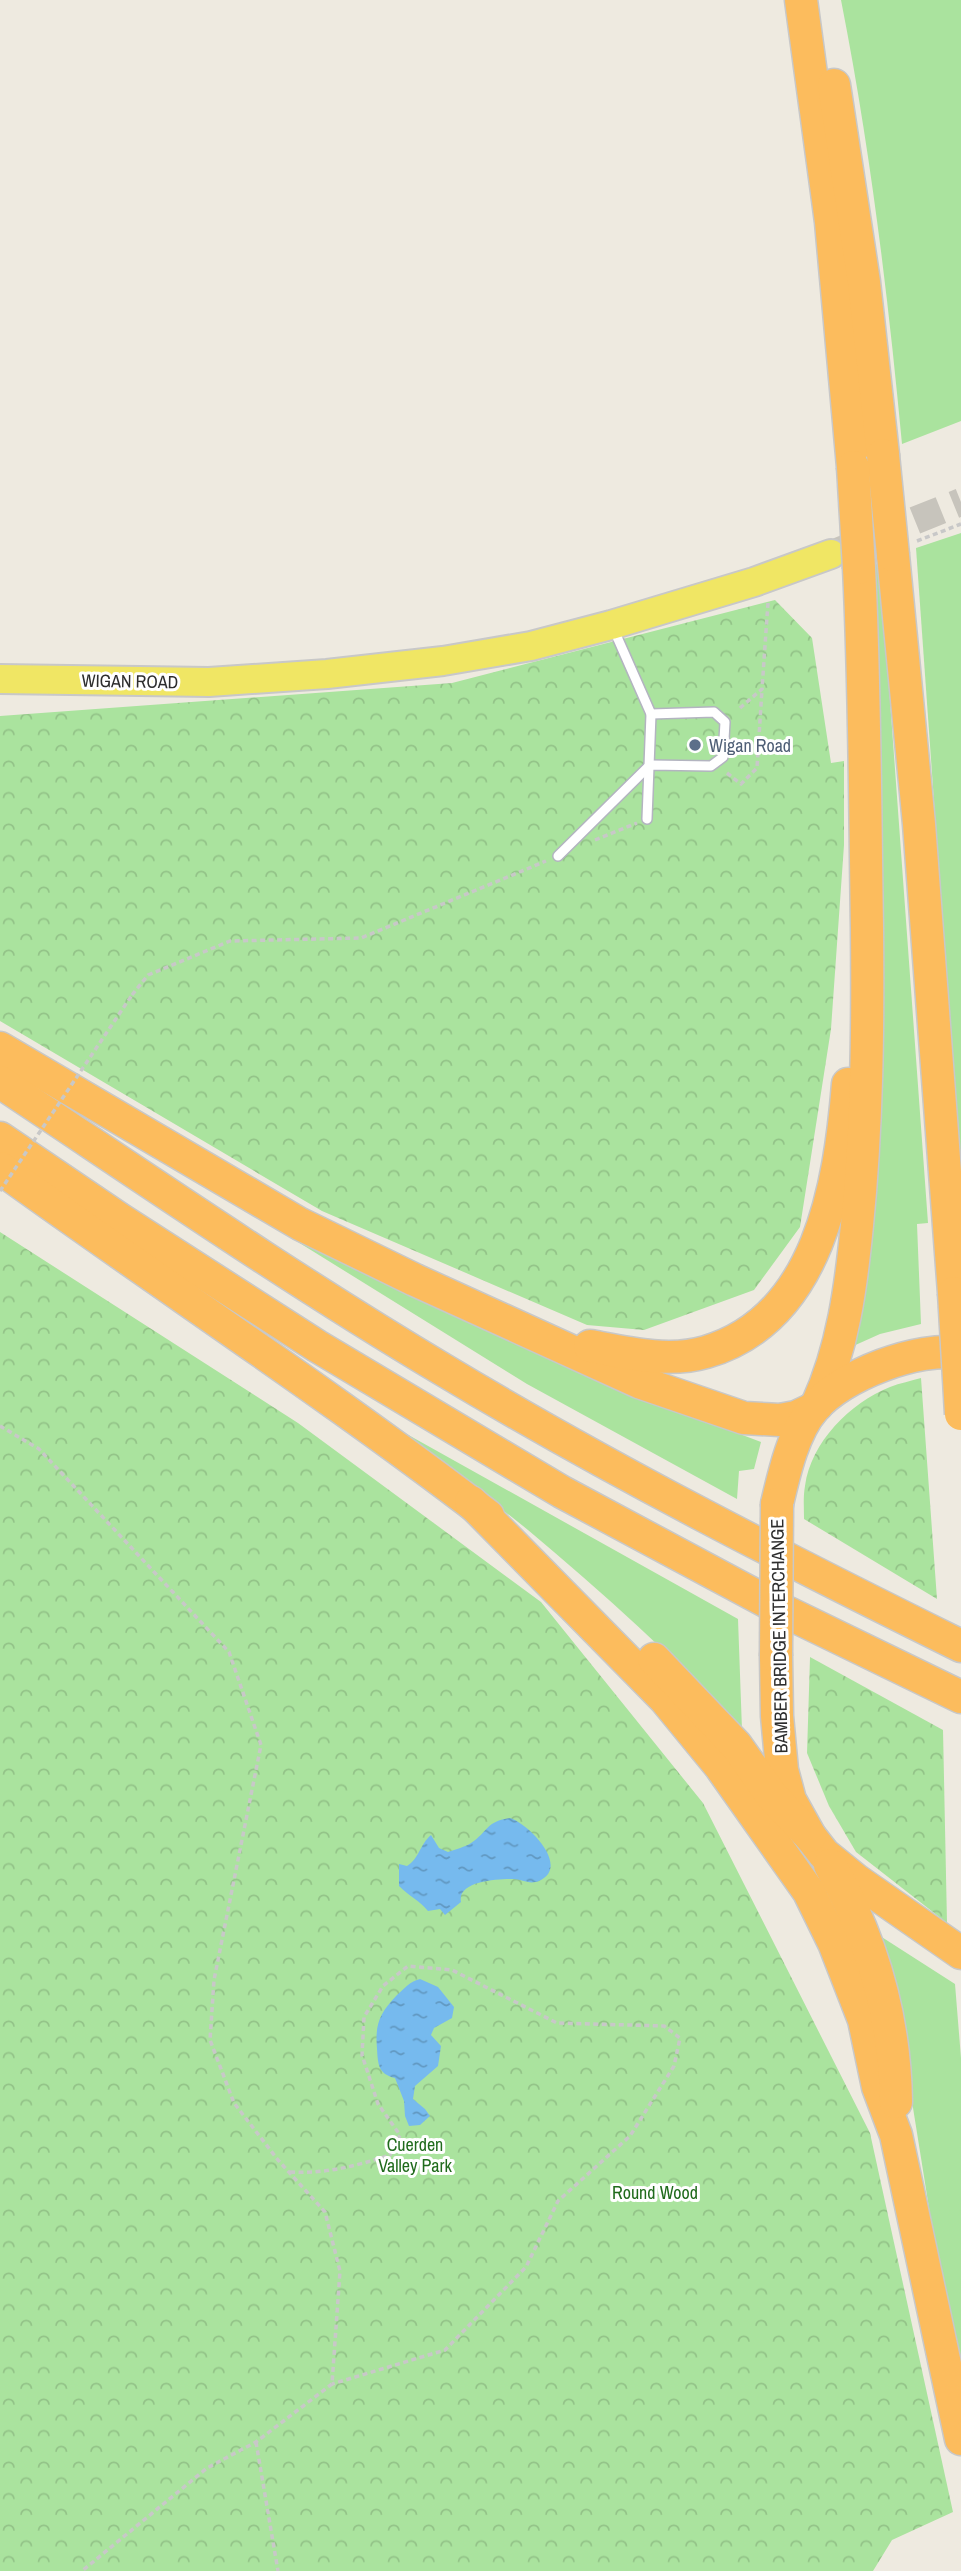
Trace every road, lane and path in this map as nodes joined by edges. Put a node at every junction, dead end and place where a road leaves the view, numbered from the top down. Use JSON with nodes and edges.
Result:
{"nodes":[{"id":1,"x":801,"y":0,"type":"edge"},
{"id":2,"x":818,"y":0,"type":"edge"},
{"id":3,"x":831,"y":554,"type":"tunnel mouth"},
{"id":4,"x":769,"y":597,"type":"dead end"},
{"id":5,"x":611,"y":625,"type":"junction"},
{"id":6,"x":0,"y":679,"type":"edge"},
{"id":7,"x":762,"y":689,"type":"junction"},
{"id":8,"x":740,"y":708,"type":"dead end"},
{"id":9,"x":651,"y":714,"type":"junction"},
{"id":10,"x":650,"y":765,"type":"junction"},
{"id":11,"x":727,"y":773,"type":"dead end"},
{"id":12,"x":647,"y":819,"type":"joint"},
{"id":13,"x":593,"y":841,"type":"dead end"},
{"id":14,"x":558,"y":856,"type":"joint"},
{"id":15,"x":867,"y":939,"type":"junction"},
{"id":16,"x":0,"y":1048,"type":"edge"},
{"id":17,"x":0,"y":1082,"type":"edge"},
{"id":18,"x":0,"y":1138,"type":"edge"},
{"id":19,"x":0,"y":1168,"type":"edge"},
{"id":20,"x":0,"y":1191,"type":"edge"},
{"id":21,"x":541,"y":1337,"type":"junction"},
{"id":22,"x":961,"y":1353,"type":"edge"},
{"id":23,"x":815,"y":1407,"type":"junction"},
{"id":24,"x":961,"y":1414,"type":"edge"},
{"id":25,"x":0,"y":1426,"type":"edge"},
{"id":26,"x":471,"y":1502,"type":"junction"},
{"id":27,"x":961,"y":1647,"type":"edge"},
{"id":28,"x":961,"y":1697,"type":"edge"},
{"id":29,"x":817,"y":1845,"type":"junction"},
{"id":30,"x":961,"y":1953,"type":"edge"},
{"id":31,"x":896,"y":2135,"type":"junction"},
{"id":32,"x":289,"y":2172,"type":"junction"},
{"id":33,"x":332,"y":2384,"type":"junction"},
{"id":34,"x":961,"y":2439,"type":"edge"},
{"id":35,"x":256,"y":2442,"type":"junction"},
{"id":36,"x":82,"y":2571,"type":"edge"},
{"id":37,"x":278,"y":2571,"type":"edge"}],
"edges":[{"from":1,"to":15,"type":"highway","bridge":true},
{"from":2,"to":24,"type":"highway","bridge":true},
{"from":3,"to":5,"type":"main road","name":"WIGAN ROAD"},
{"from":4,"to":7,"type":"path"},
{"from":5,"to":6,"type":"main road","name":"WIGAN ROAD"},
{"from":5,"to":9,"type":"lane"},
{"from":7,"to":8,"type":"path"},
{"from":7,"to":11,"type":"path"},
{"from":9,"to":10,"type":"lane"},
{"from":9,"to":10,"type":"lane"},
{"from":10,"to":12,"type":"lane"},
{"from":10,"to":14,"type":"lane"},
{"from":12,"to":13,"type":"path"},
{"from":14,"to":20,"type":"path","bridge":true},
{"from":15,"to":21,"type":"highway"},
{"from":15,"to":23,"type":"highway"},
{"from":16,"to":21,"type":"highway"},
{"from":17,"to":27,"type":"highway"},
{"from":18,"to":28,"type":"highway"},
{"from":19,"to":26,"type":"highway"},
{"from":21,"to":23,"type":"highway"},
{"from":22,"to":23,"type":"highway","name":"BAMBER BRIDGE INTERCHANGE"},
{"from":23,"to":29,"type":"highway","name":"BAMBER BRIDGE INTERCHANGE","bridge":true},
{"from":25,"to":32,"type":"path"},
{"from":26,"to":29,"type":"highway"},
{"from":26,"to":31,"type":"highway"},
{"from":29,"to":30,"type":"highway","name":"BAMBER BRIDGE INTERCHANGE"},
{"from":29,"to":31,"type":"highway"},
{"from":31,"to":34,"type":"highway"},
{"from":32,"to":33,"type":"path"},
{"from":32,"to":33,"type":"path"},
{"from":33,"to":35,"type":"path"},
{"from":35,"to":36,"type":"path"},
{"from":35,"to":37,"type":"path"}]}
